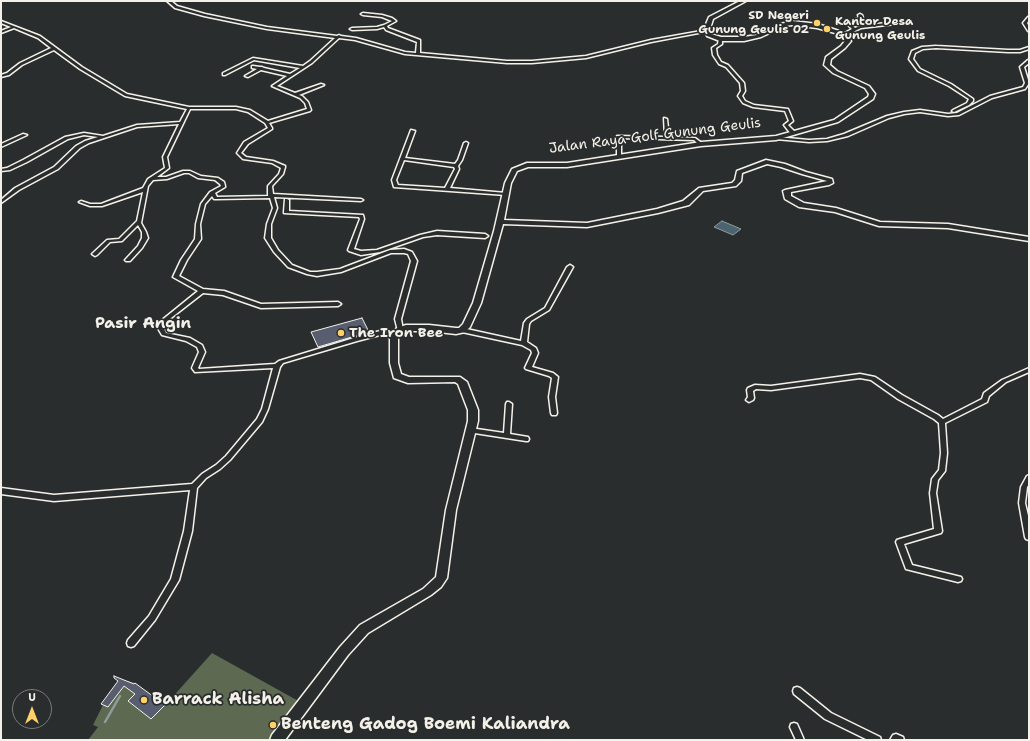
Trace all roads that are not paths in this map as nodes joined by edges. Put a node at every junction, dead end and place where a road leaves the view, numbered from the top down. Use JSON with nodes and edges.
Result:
{"nodes":[{"id":1,"x":169,"y":1,"type":"edge"},
{"id":2,"x":744,"y":1,"type":"edge"},
{"id":3,"x":363,"y":14,"type":"dead end"},
{"id":4,"x":860,"y":15,"type":"dead end"},
{"id":5,"x":1029,"y":18,"type":"edge"},
{"id":6,"x":1,"y":22,"type":"edge"},
{"id":7,"x":904,"y":22,"type":"dead end"},
{"id":8,"x":385,"y":26,"type":"junction"},
{"id":9,"x":15,"y":27,"type":"junction"},
{"id":10,"x":352,"y":29,"type":"dead end"},
{"id":11,"x":854,"y":29,"type":"junction"},
{"id":12,"x":1029,"y":30,"type":"edge"},
{"id":13,"x":707,"y":31,"type":"junction"},
{"id":14,"x":1,"y":32,"type":"edge"},
{"id":15,"x":844,"y":35,"type":"junction"},
{"id":16,"x":339,"y":36,"type":"junction"},
{"id":17,"x":720,"y":39,"type":"junction"},
{"id":18,"x":54,"y":48,"type":"junction"},
{"id":19,"x":1029,"y":48,"type":"edge"},
{"id":20,"x":418,"y":54,"type":"junction"},
{"id":21,"x":1029,"y":61,"type":"edge"},
{"id":22,"x":253,"y":67,"type":"dead end"},
{"id":23,"x":303,"y":67,"type":"junction"},
{"id":24,"x":262,"y":68,"type":"junction"},
{"id":25,"x":224,"y":74,"type":"dead end"},
{"id":26,"x":290,"y":75,"type":"junction"},
{"id":27,"x":1,"y":76,"type":"edge"},
{"id":28,"x":247,"y":76,"type":"dead end"},
{"id":29,"x":322,"y":85,"type":"dead end"},
{"id":30,"x":297,"y":94,"type":"junction"},
{"id":31,"x":189,"y":108,"type":"junction"},
{"id":32,"x":920,"y":111,"type":"junction"},
{"id":33,"x":665,"y":119,"type":"dead end"},
{"id":34,"x":267,"y":122,"type":"junction"},
{"id":35,"x":181,"y":123,"type":"junction"},
{"id":36,"x":412,"y":131,"type":"dead end"},
{"id":37,"x":793,"y":133,"type":"junction"},
{"id":38,"x":25,"y":135,"type":"dead end"},
{"id":39,"x":103,"y":136,"type":"junction"},
{"id":40,"x":667,"y":137,"type":"junction"},
{"id":41,"x":776,"y":138,"type":"junction"},
{"id":42,"x":466,"y":144,"type":"dead end"},
{"id":43,"x":701,"y":144,"type":"junction"},
{"id":44,"x":1,"y":146,"type":"edge"},
{"id":45,"x":620,"y":156,"type":"junction"},
{"id":46,"x":403,"y":159,"type":"junction"},
{"id":47,"x":456,"y":166,"type":"junction"},
{"id":48,"x":8,"y":169,"type":"junction"},
{"id":49,"x":1,"y":170,"type":"edge"},
{"id":50,"x":1,"y":173,"type":"edge"},
{"id":51,"x":150,"y":180,"type":"junction"},
{"id":52,"x":145,"y":189,"type":"junction"},
{"id":53,"x":447,"y":189,"type":"junction"},
{"id":54,"x":212,"y":193,"type":"junction"},
{"id":55,"x":506,"y":194,"type":"junction"},
{"id":56,"x":271,"y":196,"type":"junction"},
{"id":57,"x":287,"y":200,"type":"dead end"},
{"id":58,"x":361,"y":200,"type":"dead end"},
{"id":59,"x":1,"y":202,"type":"edge"},
{"id":60,"x":81,"y":202,"type":"dead end"},
{"id":61,"x":140,"y":222,"type":"junction"},
{"id":62,"x":500,"y":222,"type":"junction"},
{"id":63,"x":485,"y":236,"type":"dead end"},
{"id":64,"x":1029,"y":239,"type":"edge"},
{"id":65,"x":395,"y":245,"type":"junction"},
{"id":66,"x":397,"y":251,"type":"junction"},
{"id":67,"x":95,"y":254,"type":"dead end"},
{"id":68,"x":128,"y":260,"type":"dead end"},
{"id":69,"x":570,"y":267,"type":"dead end"},
{"id":70,"x":202,"y":291,"type":"junction"},
{"id":71,"x":338,"y":304,"type":"dead end"},
{"id":72,"x":462,"y":330,"type":"junction"},
{"id":73,"x":397,"y":333,"type":"junction"},
{"id":74,"x":524,"y":343,"type":"junction"},
{"id":75,"x":276,"y":366,"type":"junction"},
{"id":76,"x":1029,"y":370,"type":"edge"},
{"id":77,"x":748,"y":400,"type":"dead end"},
{"id":78,"x":509,"y":404,"type":"dead end"},
{"id":79,"x":554,"y":413,"type":"dead end"},
{"id":80,"x":942,"y":422,"type":"junction"},
{"id":81,"x":470,"y":430,"type":"junction"},
{"id":82,"x":507,"y":436,"type":"junction"},
{"id":83,"x":526,"y":439,"type":"dead end"},
{"id":84,"x":1029,"y":478,"type":"edge"},
{"id":85,"x":194,"y":488,"type":"junction"},
{"id":86,"x":1,"y":491,"type":"edge"},
{"id":87,"x":1029,"y":537,"type":"edge"},
{"id":88,"x":958,"y":579,"type":"dead end"},
{"id":89,"x":131,"y":643,"type":"dead end"},
{"id":90,"x":796,"y":691,"type":"dead end"},
{"id":91,"x":794,"y":726,"type":"dead end"},
{"id":92,"x":277,"y":740,"type":"edge"},
{"id":93,"x":800,"y":740,"type":"edge"},
{"id":94,"x":877,"y":740,"type":"edge"},
{"id":95,"x":894,"y":740,"type":"edge"},
{"id":96,"x":900,"y":740,"type":"edge"}],
"edges":[{"from":1,"to":16,"type":"street"},
{"from":2,"to":13,"type":"main road"},
{"from":3,"to":8,"type":"street"},
{"from":4,"to":11,"type":"street"},
{"from":5,"to":12,"type":"street"},
{"from":6,"to":9,"type":"street"},
{"from":7,"to":11,"type":"street"},
{"from":8,"to":10,"type":"street"},
{"from":8,"to":20,"type":"street"},
{"from":9,"to":14,"type":"street"},
{"from":9,"to":18,"type":"street"},
{"from":11,"to":15,"type":"street"},
{"from":13,"to":17,"type":"main road"},
{"from":13,"to":20,"type":"street"},
{"from":15,"to":17,"type":"main road"},
{"from":15,"to":37,"type":"main road","name":"Jalan Raya Golf Gunung Geulis"},
{"from":16,"to":20,"type":"street"},
{"from":16,"to":23,"type":"street"},
{"from":17,"to":37,"type":"street"},
{"from":18,"to":27,"type":"street"},
{"from":18,"to":31,"type":"street"},
{"from":19,"to":32,"type":"street"},
{"from":21,"to":32,"type":"street"},
{"from":22,"to":24,"type":"street"},
{"from":23,"to":25,"type":"street"},
{"from":23,"to":26,"type":"street"},
{"from":24,"to":26,"type":"street"},
{"from":24,"to":28,"type":"street"},
{"from":26,"to":30,"type":"street"},
{"from":29,"to":30,"type":"street"},
{"from":30,"to":34,"type":"street"},
{"from":31,"to":34,"type":"street"},
{"from":31,"to":35,"type":"street"},
{"from":32,"to":41,"type":"street"},
{"from":33,"to":40,"type":"street"},
{"from":34,"to":56,"type":"street"},
{"from":35,"to":39,"type":"street"},
{"from":35,"to":51,"type":"street"},
{"from":36,"to":46,"type":"street"},
{"from":37,"to":41,"type":"main road","name":"Jalan Raya Golf Gunung Geulis"},
{"from":38,"to":44,"type":"street"},
{"from":39,"to":48,"type":"street"},
{"from":39,"to":59,"type":"street"},
{"from":40,"to":43,"type":"street"},
{"from":40,"to":45,"type":"street"},
{"from":41,"to":43,"type":"main road","name":"Jalan Raya Golf Gunung Geulis"},
{"from":42,"to":47,"type":"street"},
{"from":43,"to":45,"type":"main road","name":"Jalan Raya Golf Gunung Geulis"},
{"from":45,"to":55,"type":"main road","name":"Jalan Raya Golf Gunung Geulis"},
{"from":46,"to":47,"type":"street"},
{"from":46,"to":53,"type":"street"},
{"from":47,"to":53,"type":"street"},
{"from":48,"to":49,"type":"street"},
{"from":48,"to":50,"type":"street"},
{"from":51,"to":52,"type":"street"},
{"from":51,"to":54,"type":"street"},
{"from":52,"to":60,"type":"street"},
{"from":52,"to":61,"type":"street"},
{"from":53,"to":55,"type":"street"},
{"from":54,"to":56,"type":"street"},
{"from":54,"to":70,"type":"street"},
{"from":55,"to":62,"type":"main road","name":"Jalan Raya Golf Gunung Geulis"},
{"from":56,"to":58,"type":"street"},
{"from":56,"to":66,"type":"street"},
{"from":57,"to":65,"type":"street"},
{"from":61,"to":67,"type":"street"},
{"from":61,"to":68,"type":"street"},
{"from":62,"to":64,"type":"main road"},
{"from":62,"to":72,"type":"main road","name":"Jalan Raya Golf Gunung Geulis"},
{"from":63,"to":65,"type":"street"},
{"from":65,"to":66,"type":"street"},
{"from":66,"to":73,"type":"street"},
{"from":69,"to":74,"type":"street"},
{"from":70,"to":71,"type":"street"},
{"from":70,"to":75,"type":"street"},
{"from":72,"to":73,"type":"main road"},
{"from":72,"to":74,"type":"street"},
{"from":73,"to":75,"type":"street"},
{"from":73,"to":81,"type":"main road"},
{"from":74,"to":79,"type":"street"},
{"from":75,"to":85,"type":"street"},
{"from":76,"to":80,"type":"street"},
{"from":77,"to":80,"type":"street"},
{"from":78,"to":82,"type":"street"},
{"from":80,"to":88,"type":"street"},
{"from":81,"to":82,"type":"street"},
{"from":81,"to":92,"type":"main road"},
{"from":82,"to":83,"type":"street"},
{"from":84,"to":87,"type":"street"},
{"from":85,"to":86,"type":"street"},
{"from":85,"to":89,"type":"street"},
{"from":90,"to":94,"type":"street"},
{"from":91,"to":93,"type":"street"},
{"from":95,"to":96,"type":"street"}]}
